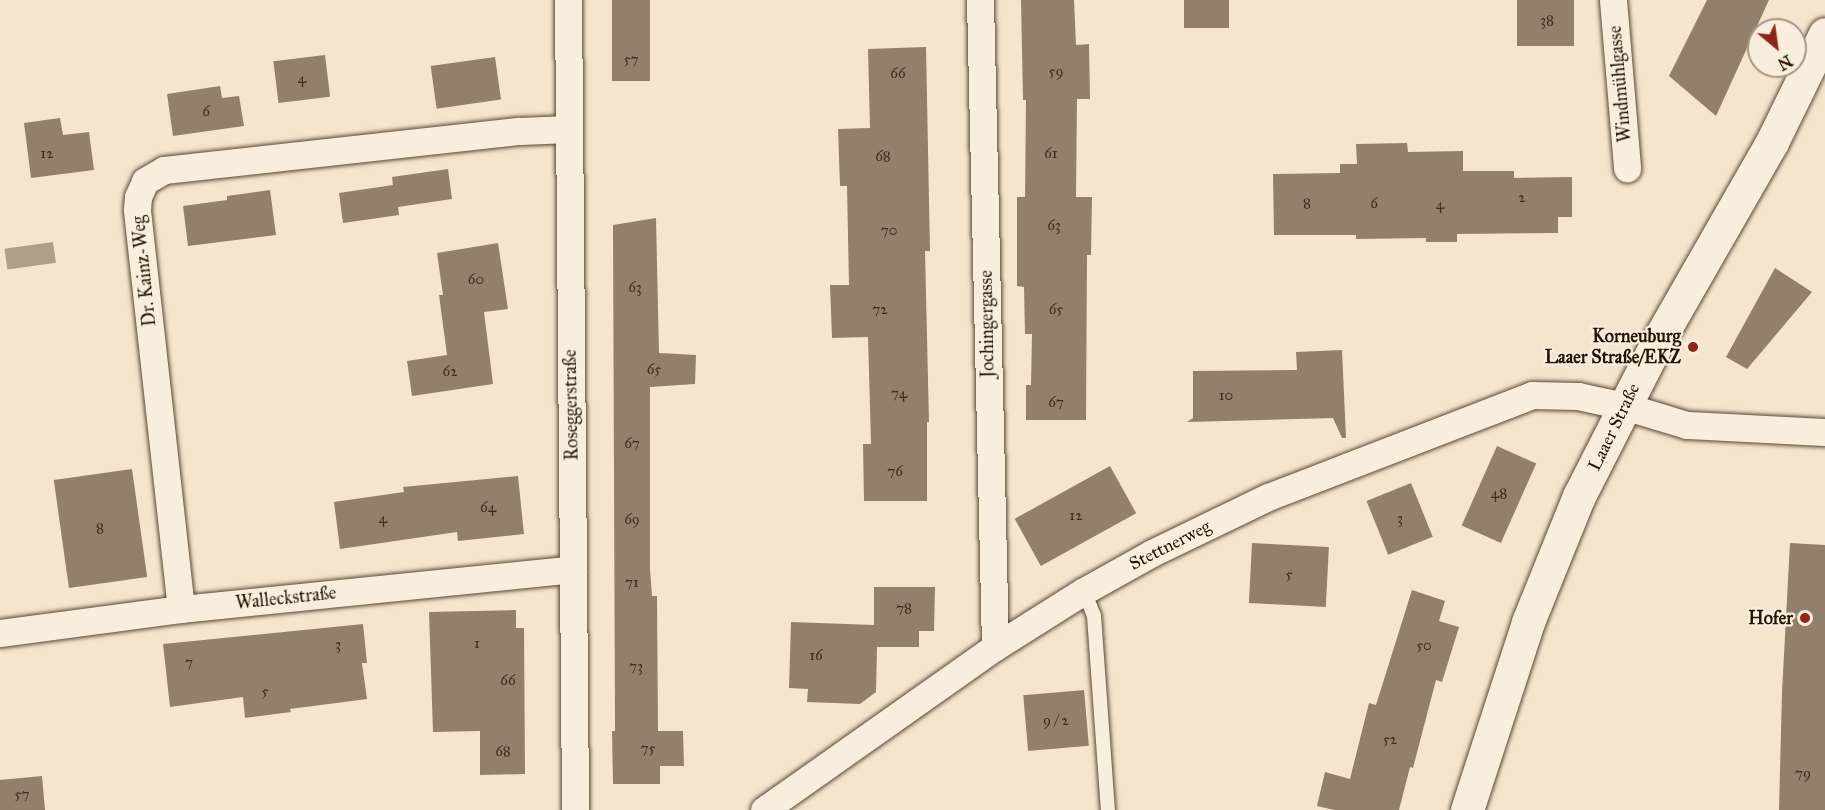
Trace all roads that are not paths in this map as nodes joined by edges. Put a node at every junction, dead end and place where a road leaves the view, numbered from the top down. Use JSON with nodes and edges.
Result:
{"nodes":[{"id":1,"x":568,"y":0,"type":"edge"},
{"id":2,"x":980,"y":0,"type":"edge"},
{"id":3,"x":1613,"y":0,"type":"edge"},
{"id":4,"x":1825,"y":34,"type":"edge"},
{"id":5,"x":569,"y":129,"type":"junction"},
{"id":6,"x":1627,"y":168,"type":"dead end"},
{"id":7,"x":1624,"y":406,"type":"junction"},
{"id":8,"x":1825,"y":432,"type":"edge"},
{"id":9,"x":573,"y":569,"type":"junction"},
{"id":10,"x":1084,"y":591,"type":"junction"},
{"id":11,"x":181,"y":609,"type":"junction"},
{"id":12,"x":0,"y":633,"type":"edge"},
{"id":13,"x":995,"y":647,"type":"junction"},
{"id":14,"x":574,"y":810,"type":"edge"},
{"id":15,"x":764,"y":810,"type":"edge"},
{"id":16,"x":1108,"y":810,"type":"edge"},
{"id":17,"x":1467,"y":810,"type":"edge"}],
"edges":[{"from":1,"to":5,"type":"street","name":"Roseggerstraße"},
{"from":2,"to":13,"type":"street","name":"Jochingergasse"},
{"from":3,"to":6,"type":"street","name":"Windmühlgasse"},
{"from":4,"to":7,"type":"street","name":"Laaer Straße"},
{"from":5,"to":9,"type":"street","name":"Roseggerstraße"},
{"from":5,"to":11,"type":"street","name":"Dr. Kainz-Weg"},
{"from":7,"to":8,"type":"street","name":"Stettnerweg"},
{"from":7,"to":10,"type":"street","name":"Stettnerweg"},
{"from":7,"to":17,"type":"street","name":"Laaer Straße"},
{"from":9,"to":11,"type":"street","name":"Walleckstraße"},
{"from":9,"to":14,"type":"street","name":"Roseggerstraße"},
{"from":10,"to":13,"type":"street","name":"Stettnerweg"},
{"from":10,"to":16,"type":"lane"},
{"from":11,"to":12,"type":"street","name":"Walleckstraße"},
{"from":13,"to":15,"type":"street","name":"Stettnerweg"}]}
